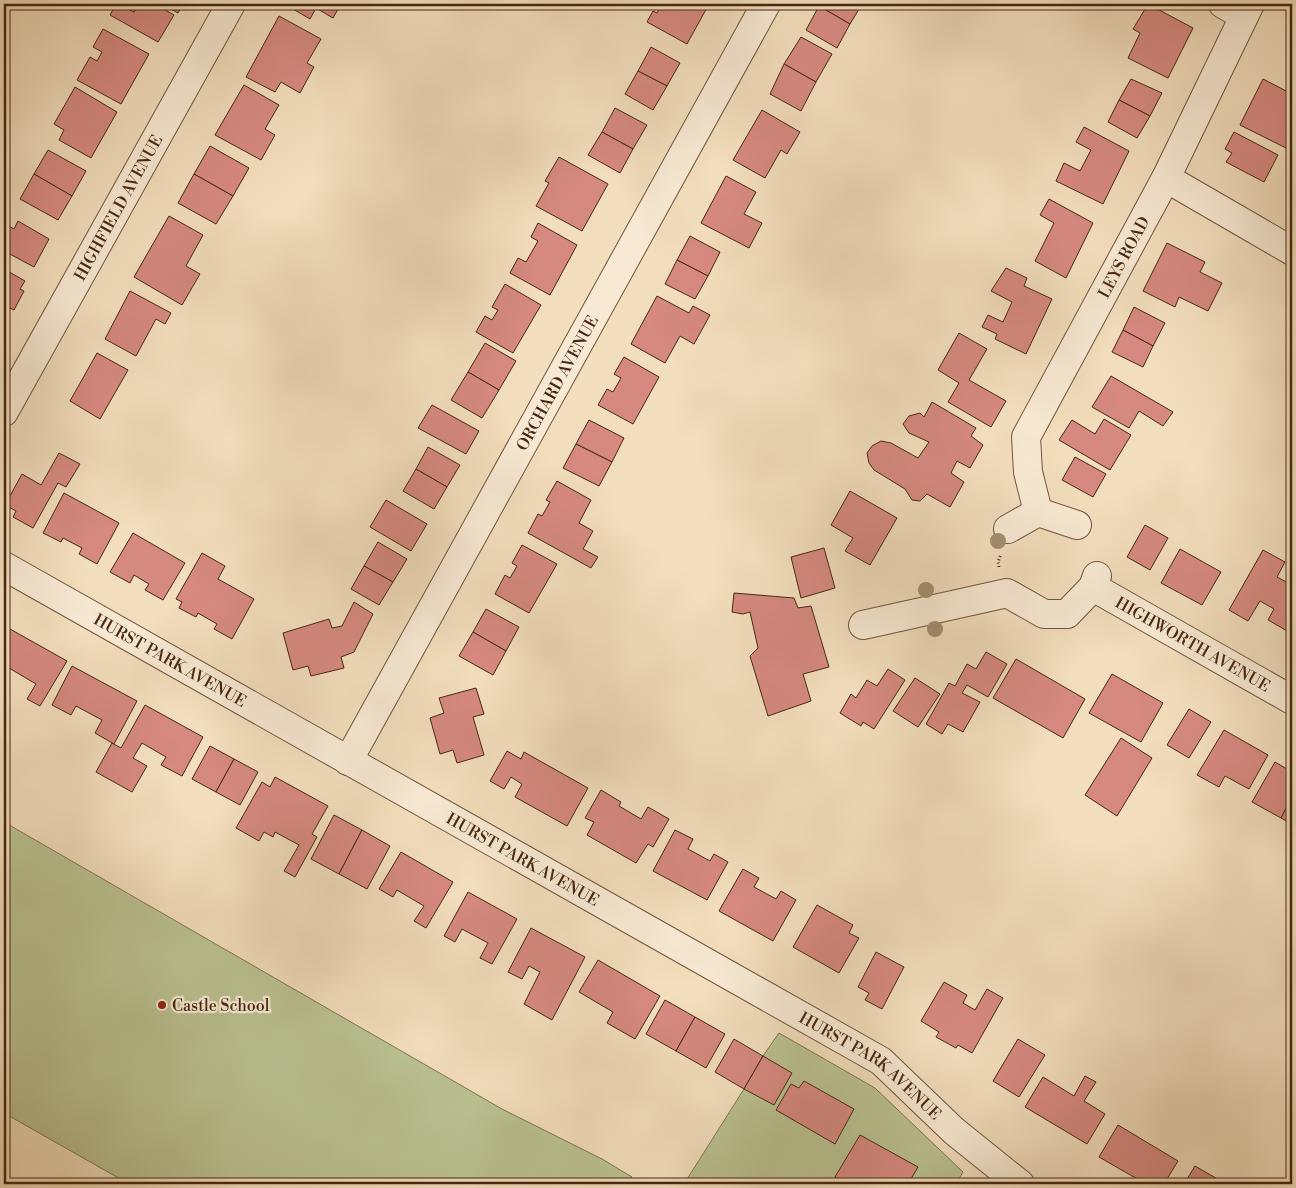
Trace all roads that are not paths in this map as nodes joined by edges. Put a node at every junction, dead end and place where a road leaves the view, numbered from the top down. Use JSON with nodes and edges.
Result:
{"nodes":[{"id":1,"x":231,"y":4,"type":"edge"},
{"id":2,"x":766,"y":4,"type":"edge"},
{"id":3,"x":1239,"y":8,"type":"edge"},
{"id":4,"x":1166,"y":178,"type":"junction"},
{"id":5,"x":1292,"y":251,"type":"edge"},
{"id":6,"x":4,"y":412,"type":"edge"},
{"id":7,"x":1038,"y":512,"type":"junction"},
{"id":8,"x":1077,"y":525,"type":"dead end"},
{"id":9,"x":1008,"y":529,"type":"road end"},
{"id":10,"x":4,"y":566,"type":"edge"},
{"id":11,"x":863,"y":625,"type":"dead end"},
{"id":12,"x":1292,"y":700,"type":"edge"},
{"id":13,"x":348,"y":761,"type":"junction"},
{"id":14,"x":1020,"y":1184,"type":"edge"}],
"edges":[{"from":1,"to":6,"type":"street","name":"HIGHFIELD AVENUE"},
{"from":2,"to":13,"type":"street","name":"ORCHARD AVENUE"},
{"from":3,"to":4,"type":"street","name":"LEYS ROAD"},
{"from":4,"to":5,"type":"street"},
{"from":4,"to":7,"type":"street","name":"LEYS ROAD"},
{"from":7,"to":8,"type":"street"},
{"from":7,"to":9,"type":"street"},
{"from":10,"to":13,"type":"street","name":"HURST PARK AVENUE"},
{"from":11,"to":12,"type":"street","name":"HIGHWORTH AVENUE"},
{"from":13,"to":14,"type":"street","name":"HURST PARK AVENUE"}]}
